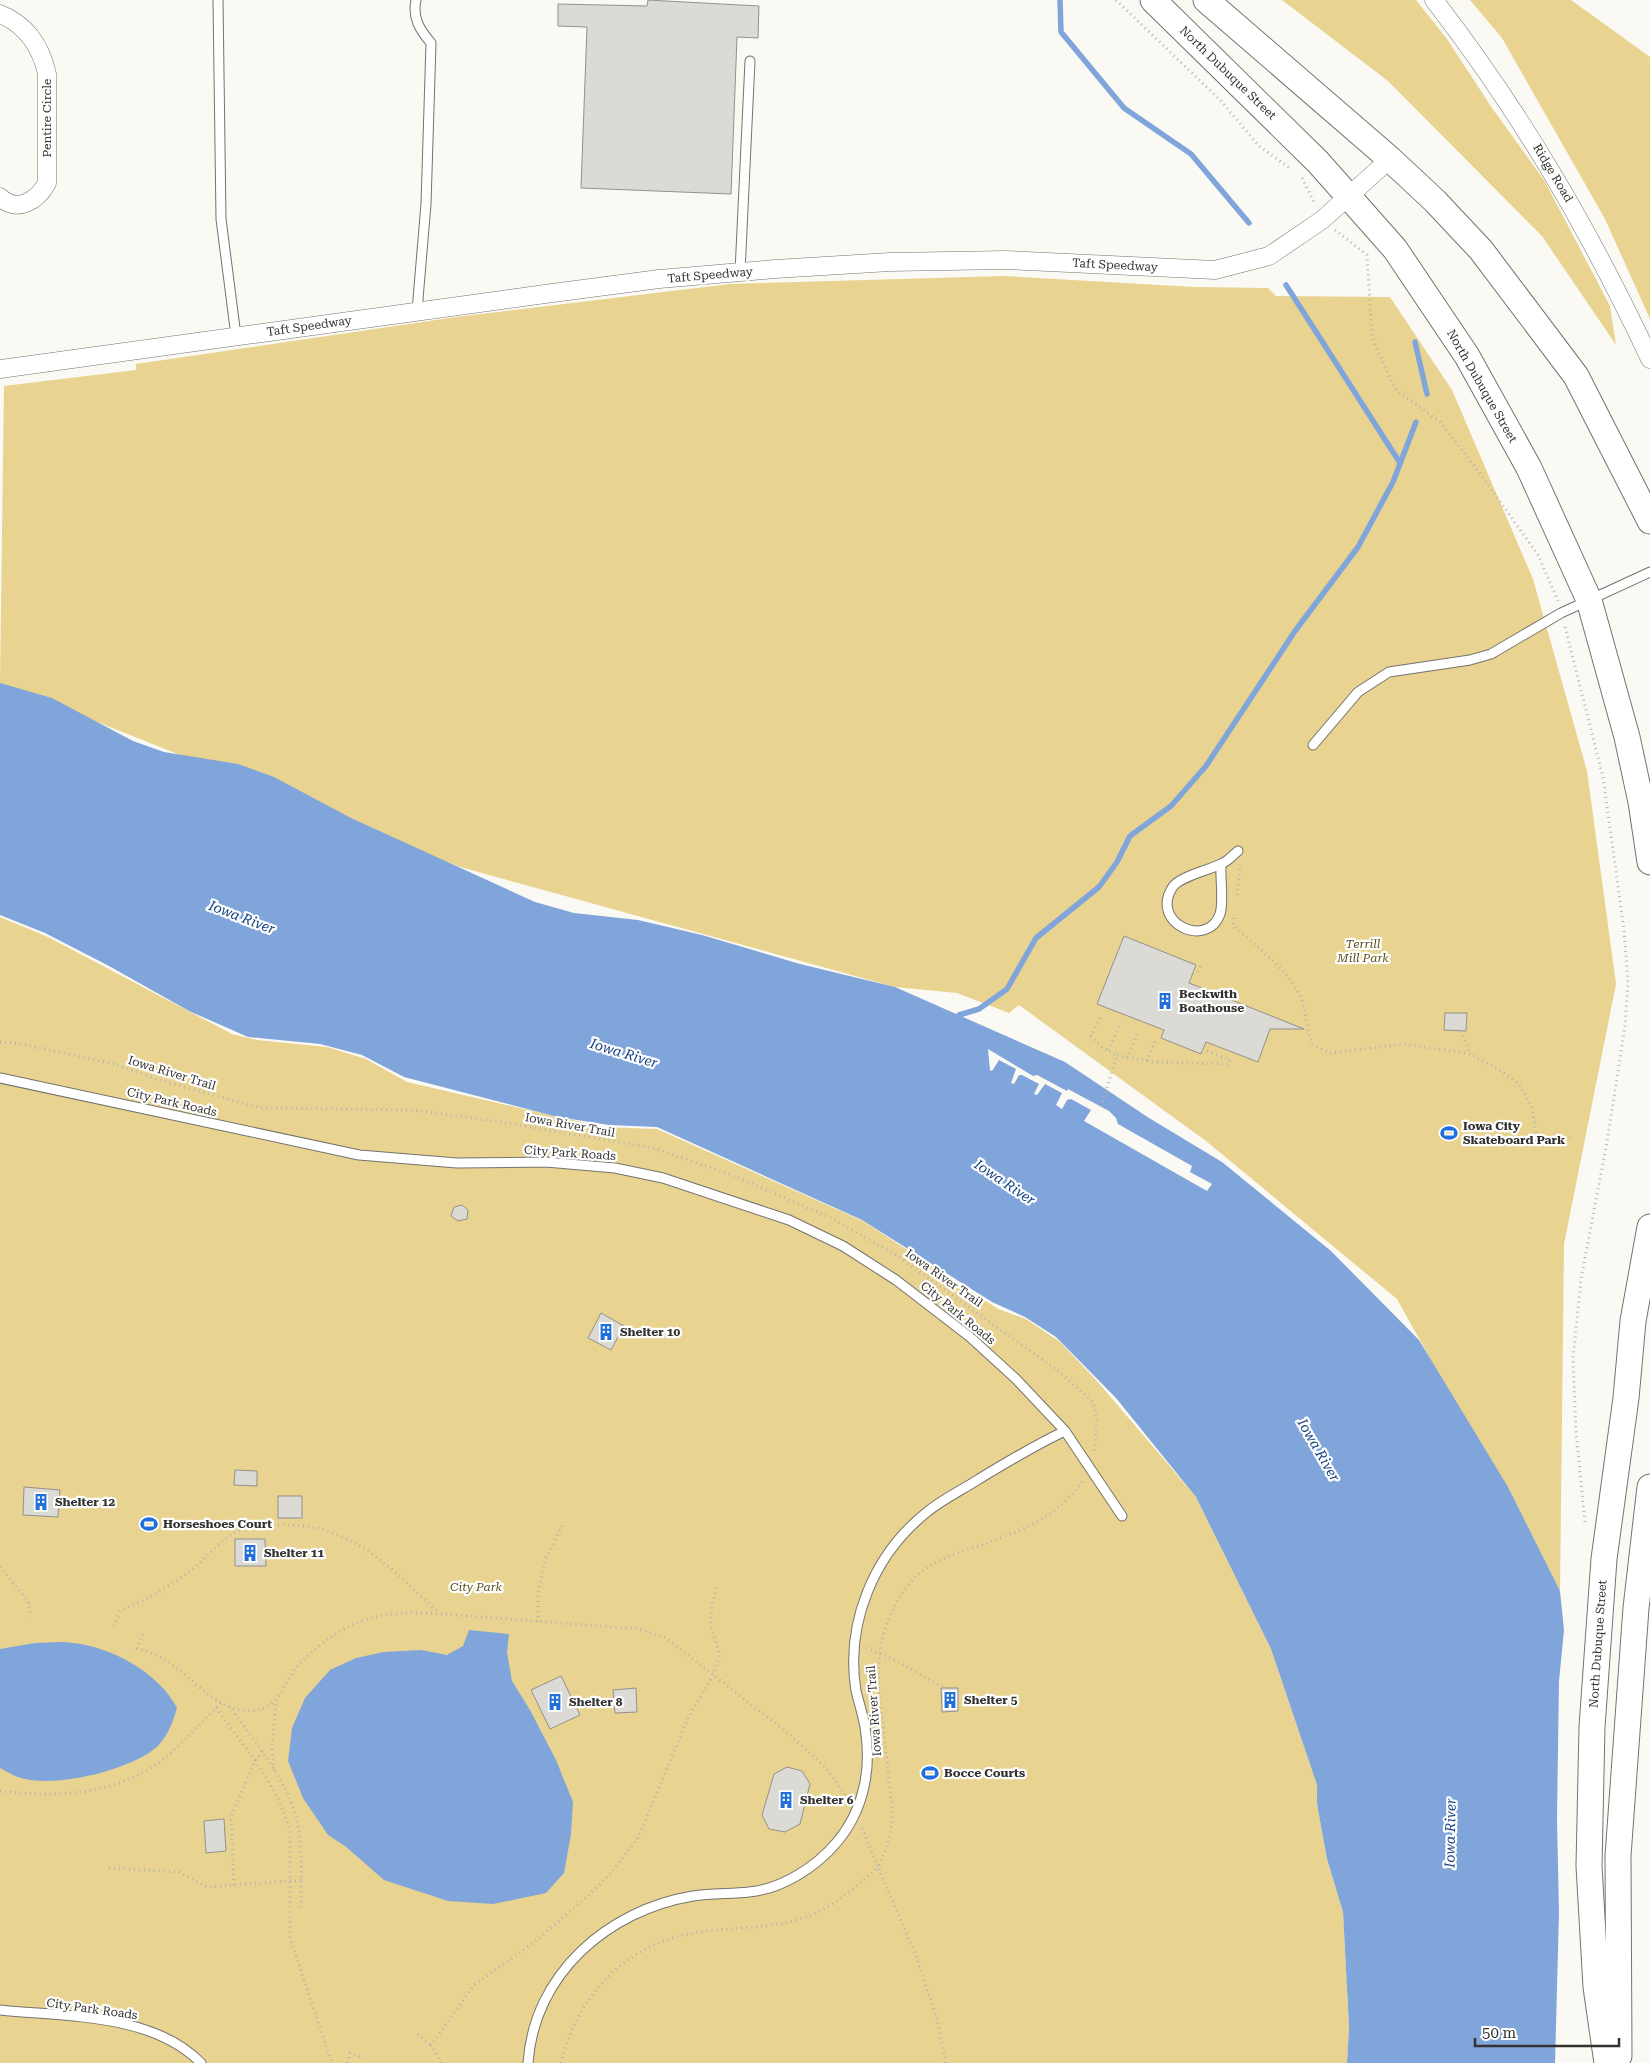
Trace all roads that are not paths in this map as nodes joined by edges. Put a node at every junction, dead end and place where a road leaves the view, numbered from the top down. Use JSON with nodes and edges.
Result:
{"nodes":[{"id":1,"x":218,"y":0,"type":"edge"},
{"id":2,"x":416,"y":0,"type":"edge"},
{"id":3,"x":1153,"y":0,"type":"edge"},
{"id":4,"x":1206,"y":0,"type":"edge"},
{"id":5,"x":1434,"y":0,"type":"edge"},
{"id":6,"x":0,"y":14,"type":"edge"},
{"id":7,"x":750,"y":61,"type":"dead end"},
{"id":8,"x":1390,"y":159,"type":"junction"},
{"id":9,"x":1348,"y":196,"type":"junction"},
{"id":10,"x":0,"y":197,"type":"edge"},
{"id":11,"x":740,"y":272,"type":"junction"},
{"id":12,"x":417,"y":311,"type":"junction"},
{"id":13,"x":236,"y":336,"type":"junction"},
{"id":14,"x":1650,"y":359,"type":"edge"},
{"id":15,"x":0,"y":369,"type":"edge"},
{"id":16,"x":1650,"y":521,"type":"edge"},
{"id":17,"x":1650,"y":572,"type":"edge"},
{"id":18,"x":1589,"y":600,"type":"junction"},
{"id":19,"x":1313,"y":745,"type":"dead end"},
{"id":20,"x":1238,"y":851,"type":"road end"},
{"id":21,"x":1650,"y":862,"type":"edge"},
{"id":22,"x":1221,"y":864,"type":"junction"},
{"id":23,"x":0,"y":1078,"type":"edge"},
{"id":24,"x":1650,"y":1228,"type":"edge"},
{"id":25,"x":1065,"y":1431,"type":"junction"},
{"id":26,"x":1650,"y":1487,"type":"edge"},
{"id":27,"x":1122,"y":1516,"type":"dead end"},
{"id":28,"x":0,"y":2010,"type":"edge"},
{"id":29,"x":201,"y":2063,"type":"edge"},
{"id":30,"x":528,"y":2063,"type":"edge"},
{"id":31,"x":1607,"y":2063,"type":"edge"},
{"id":32,"x":1619,"y":2063,"type":"edge"}],
"edges":[{"from":1,"to":13,"type":"lane"},
{"from":2,"to":12,"type":"lane"},
{"from":3,"to":9,"type":"main road","name":"North Dubuque Street"},
{"from":4,"to":8,"type":"main road"},
{"from":5,"to":14,"type":"street","name":"Ridge Road"},
{"from":6,"to":10,"type":"street","name":"Pentire Circle"},
{"from":7,"to":11,"type":"lane"},
{"from":8,"to":9,"type":"street","name":"Taft Speedway"},
{"from":8,"to":16,"type":"main road"},
{"from":9,"to":11,"type":"street","name":"Taft Speedway"},
{"from":9,"to":18,"type":"main road","name":"North Dubuque Street"},
{"from":11,"to":12,"type":"street","name":"Taft Speedway"},
{"from":12,"to":13,"type":"street","name":"Taft Speedway"},
{"from":13,"to":15,"type":"street","name":"Taft Speedway"},
{"from":17,"to":18,"type":"lane"},
{"from":18,"to":19,"type":"lane"},
{"from":18,"to":21,"type":"main road","name":"North Dubuque Street"},
{"from":20,"to":22,"type":"lane"},
{"from":22,"to":22,"type":"lane"},
{"from":23,"to":25,"type":"lane","name":"City Park Roads"},
{"from":24,"to":31,"type":"main road","name":"North Dubuque Street"},
{"from":25,"to":27,"type":"lane","name":"City Park Roads"},
{"from":25,"to":30,"type":"lane"},
{"from":26,"to":32,"type":"main road"},
{"from":28,"to":29,"type":"lane","name":"City Park Roads"}]}
